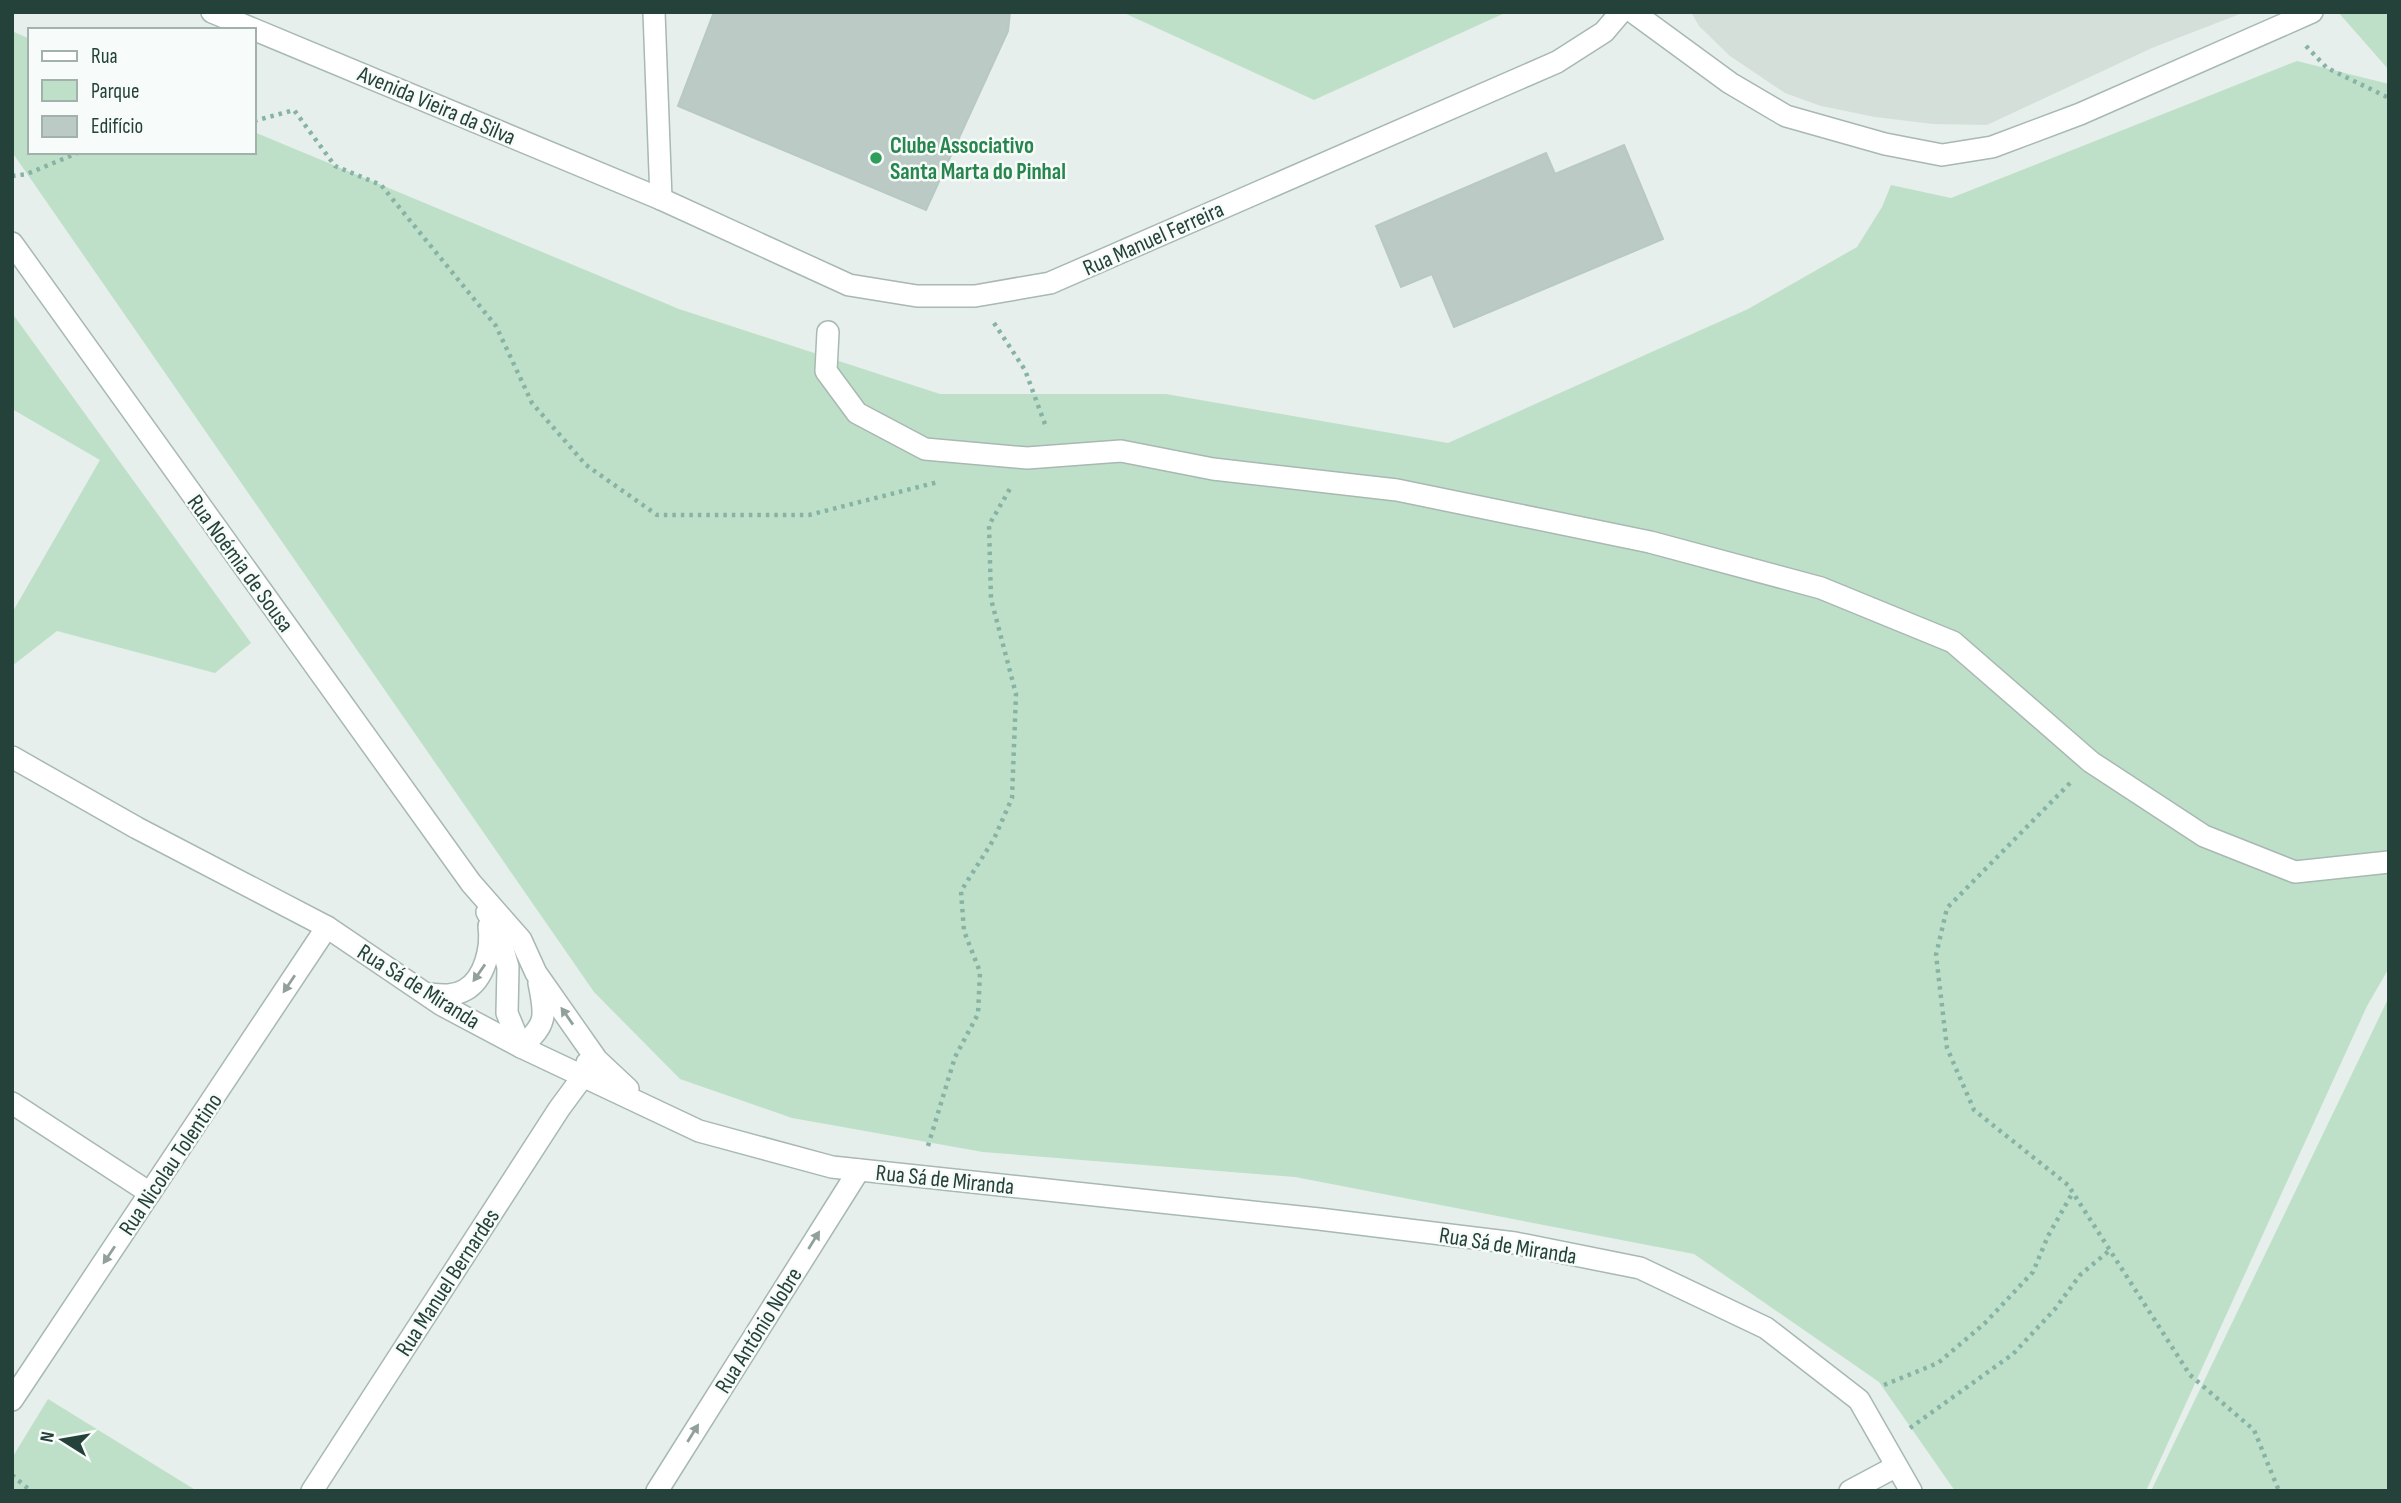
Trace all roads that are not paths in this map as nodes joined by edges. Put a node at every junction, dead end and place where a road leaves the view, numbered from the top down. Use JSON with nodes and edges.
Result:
{"nodes":[{"id":1,"x":212,"y":12,"type":"edge"},
{"id":2,"x":654,"y":12,"type":"edge"},
{"id":3,"x":1621,"y":12,"type":"edge"},
{"id":4,"x":1633,"y":12,"type":"edge"},
{"id":5,"x":2312,"y":12,"type":"edge"},
{"id":6,"x":250,"y":28,"type":"edge"},
{"id":7,"x":256,"y":30,"type":"edge"},
{"id":8,"x":661,"y":199,"type":"junction"},
{"id":9,"x":12,"y":243,"type":"edge"},
{"id":10,"x":828,"y":332,"type":"dead end"},
{"id":11,"x":12,"y":757,"type":"edge"},
{"id":12,"x":2389,"y":862,"type":"edge"},
{"id":13,"x":471,"y":883,"type":"junction"},
{"id":14,"x":488,"y":914,"type":"junction"},
{"id":15,"x":327,"y":927,"type":"junction"},
{"id":16,"x":536,"y":973,"type":"junction"},
{"id":17,"x":426,"y":994,"type":"junction"},
{"id":18,"x":521,"y":1048,"type":"junction"},
{"id":19,"x":590,"y":1049,"type":"junction"},
{"id":20,"x":584,"y":1075,"type":"junction"},
{"id":21,"x":12,"y":1103,"type":"edge"},
{"id":22,"x":643,"y":1104,"type":"junction"},
{"id":23,"x":859,"y":1170,"type":"junction"},
{"id":24,"x":150,"y":1193,"type":"junction"},
{"id":25,"x":12,"y":1399,"type":"edge"},
{"id":26,"x":1895,"y":1466,"type":"junction"},
{"id":27,"x":312,"y":1491,"type":"edge"},
{"id":28,"x":657,"y":1491,"type":"edge"},
{"id":29,"x":1850,"y":1491,"type":"edge"},
{"id":30,"x":1911,"y":1491,"type":"edge"}],
"edges":[{"from":1,"to":6,"type":"street","name":"Avenida Vieira da Silva"},
{"from":2,"to":8,"type":"street"},
{"from":3,"to":8,"type":"street","name":"Rua Manuel Ferreira"},
{"from":4,"to":5,"type":"street"},
{"from":7,"to":8,"type":"street","name":"Avenida Vieira da Silva"},
{"from":9,"to":13,"type":"street","name":"Rua Noémia de Sousa"},
{"from":10,"to":12,"type":"street"},
{"from":11,"to":15,"type":"street","name":"Rua Sá de Miranda"},
{"from":13,"to":14,"type":"street","name":"Rua Noémia de Sousa"},
{"from":13,"to":16,"type":"street","name":"Rua Noémia de Sousa"},
{"from":14,"to":17,"type":"street","name":"Rua Noémia de Sousa","one_way":true},
{"from":14,"to":18,"type":"street","name":"Rua Noémia de Sousa"},
{"from":15,"to":17,"type":"street","name":"Rua Sá de Miranda"},
{"from":15,"to":24,"type":"street","name":"Rua Nicolau Tolentino","one_way":true},
{"from":16,"to":18,"type":"street","name":"Rua Noémia de Sousa"},
{"from":19,"to":16,"type":"street","name":"Rua Noémia de Sousa","one_way":true},
{"from":17,"to":18,"type":"street","name":"Rua Sá de Miranda"},
{"from":18,"to":20,"type":"street","name":"Rua Sá de Miranda"},
{"from":19,"to":20,"type":"street"},
{"from":19,"to":22,"type":"street","name":"Rua Noémia de Sousa"},
{"from":20,"to":22,"type":"street","name":"Rua Sá de Miranda"},
{"from":20,"to":27,"type":"street","name":"Rua Manuel Bernardes"},
{"from":21,"to":24,"type":"street"},
{"from":22,"to":23,"type":"street","name":"Rua Sá de Miranda"},
{"from":23,"to":26,"type":"street","name":"Rua Sá de Miranda"},
{"from":28,"to":23,"type":"street","name":"Rua António Nobre","one_way":true},
{"from":24,"to":25,"type":"street","name":"Rua Nicolau Tolentino","one_way":true},
{"from":26,"to":29,"type":"street"},
{"from":26,"to":30,"type":"street","name":"Rua Sá de Miranda"}]}
